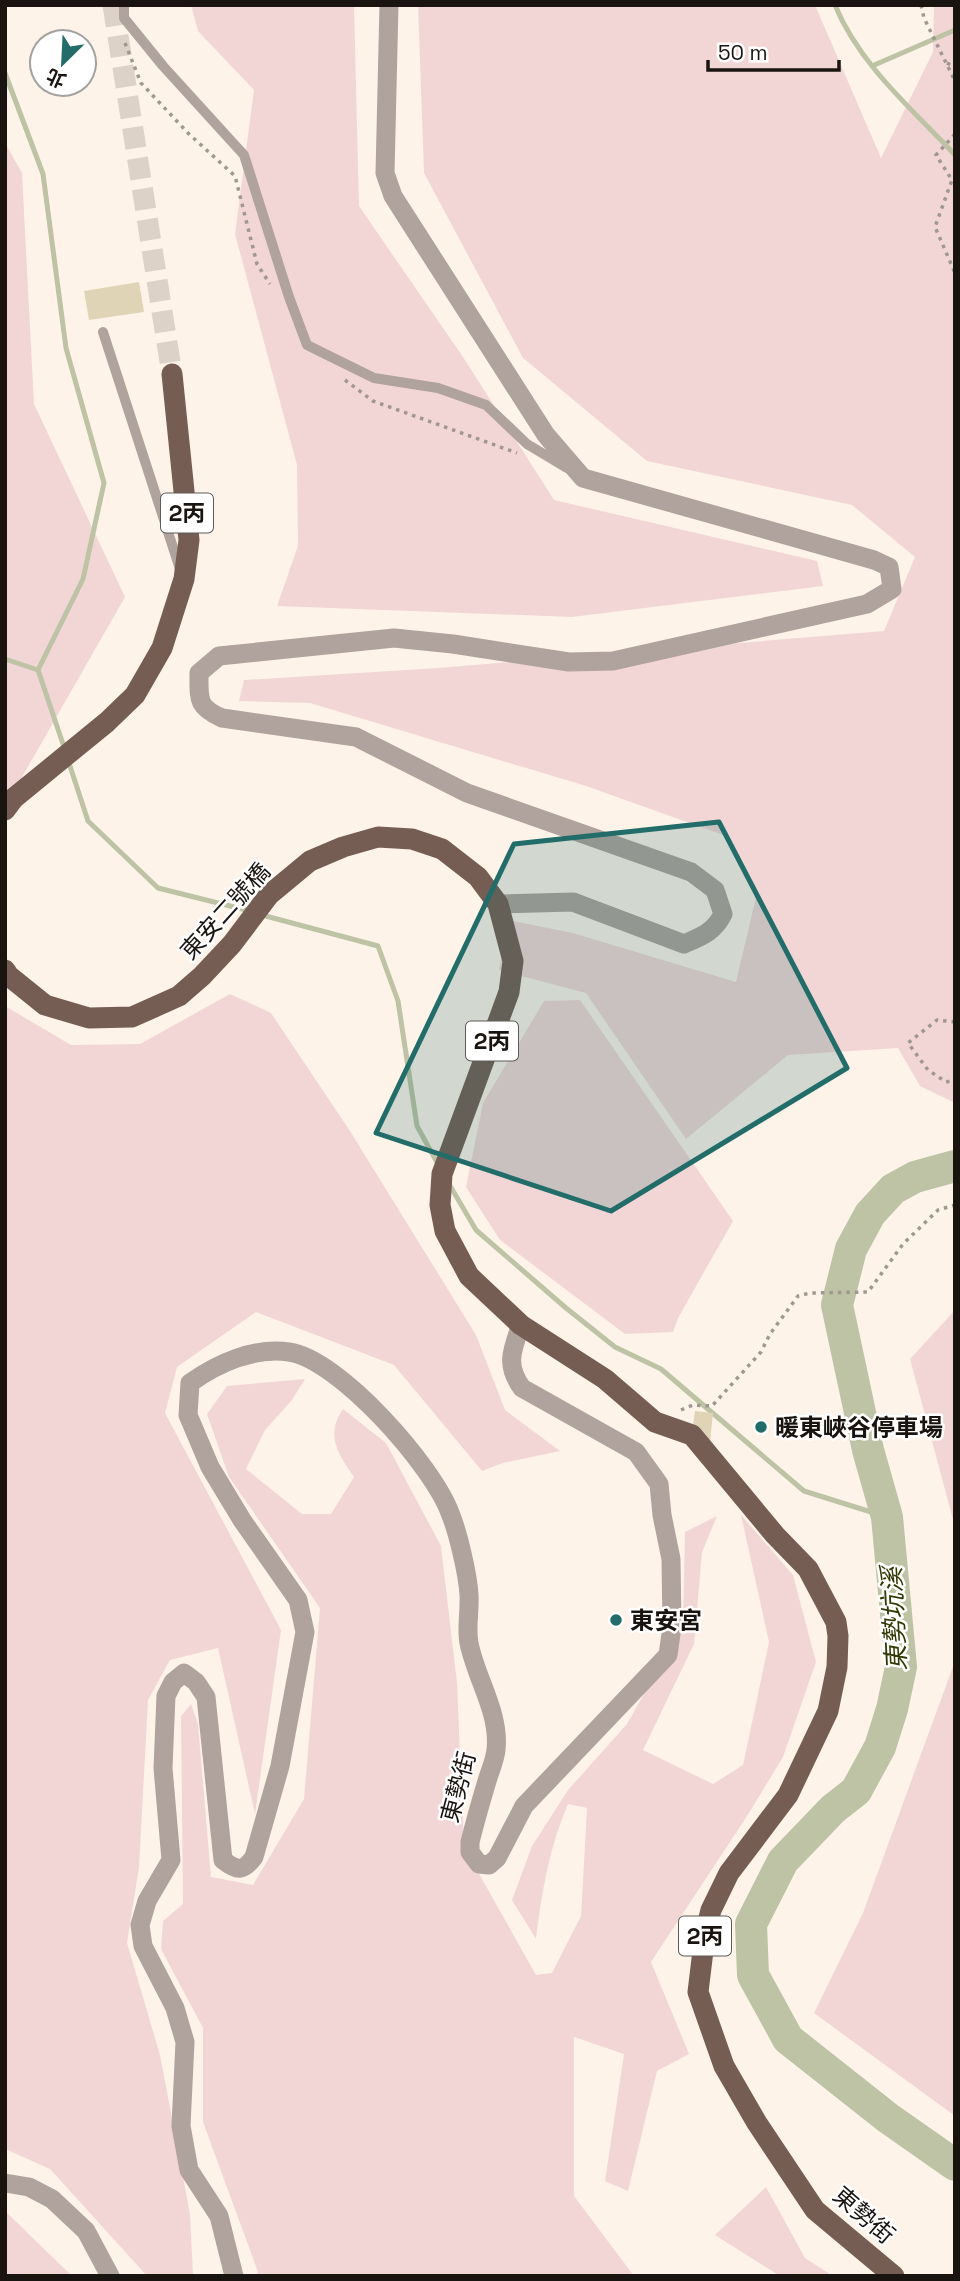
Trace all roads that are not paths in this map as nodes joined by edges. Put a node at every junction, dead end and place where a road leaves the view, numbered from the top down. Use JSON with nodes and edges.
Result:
{"nodes":[{"id":1,"x":124,"y":5,"type":"edge"},
{"id":2,"x":389,"y":5,"type":"edge"},
{"id":3,"x":103,"y":332,"type":"dead end"},
{"id":4,"x":172,"y":374,"type":"tunnel mouth"},
{"id":5,"x":583,"y":478,"type":"junction"},
{"id":6,"x":184,"y":579,"type":"junction"},
{"id":7,"x":5,"y":810,"type":"edge"},
{"id":8,"x":498,"y":904,"type":"junction"},
{"id":9,"x":5,"y":970,"type":"edge"},
{"id":10,"x":521,"y":1325,"type":"junction"},
{"id":11,"x":5,"y":2183,"type":"edge"},
{"id":12,"x":110,"y":2276,"type":"edge"},
{"id":13,"x":233,"y":2276,"type":"edge"},
{"id":14,"x":894,"y":2276,"type":"edge"}],
"edges":[{"from":1,"to":5,"type":"lane"},
{"from":2,"to":5,"type":"street"},
{"from":3,"to":6,"type":"lane"},
{"from":4,"to":6,"type":"main road","number":"2丙"},
{"from":5,"to":8,"type":"street"},
{"from":6,"to":7,"type":"main road","number":"2丙"},
{"from":8,"to":9,"type":"main road","name":"東安二號橋","number":"2丙"},
{"from":8,"to":10,"type":"main road","number":"2丙"},
{"from":10,"to":13,"type":"street","name":"東勢街"},
{"from":10,"to":14,"type":"main road","name":"東勢街","number":"2丙"},
{"from":11,"to":12,"type":"street"}]}
